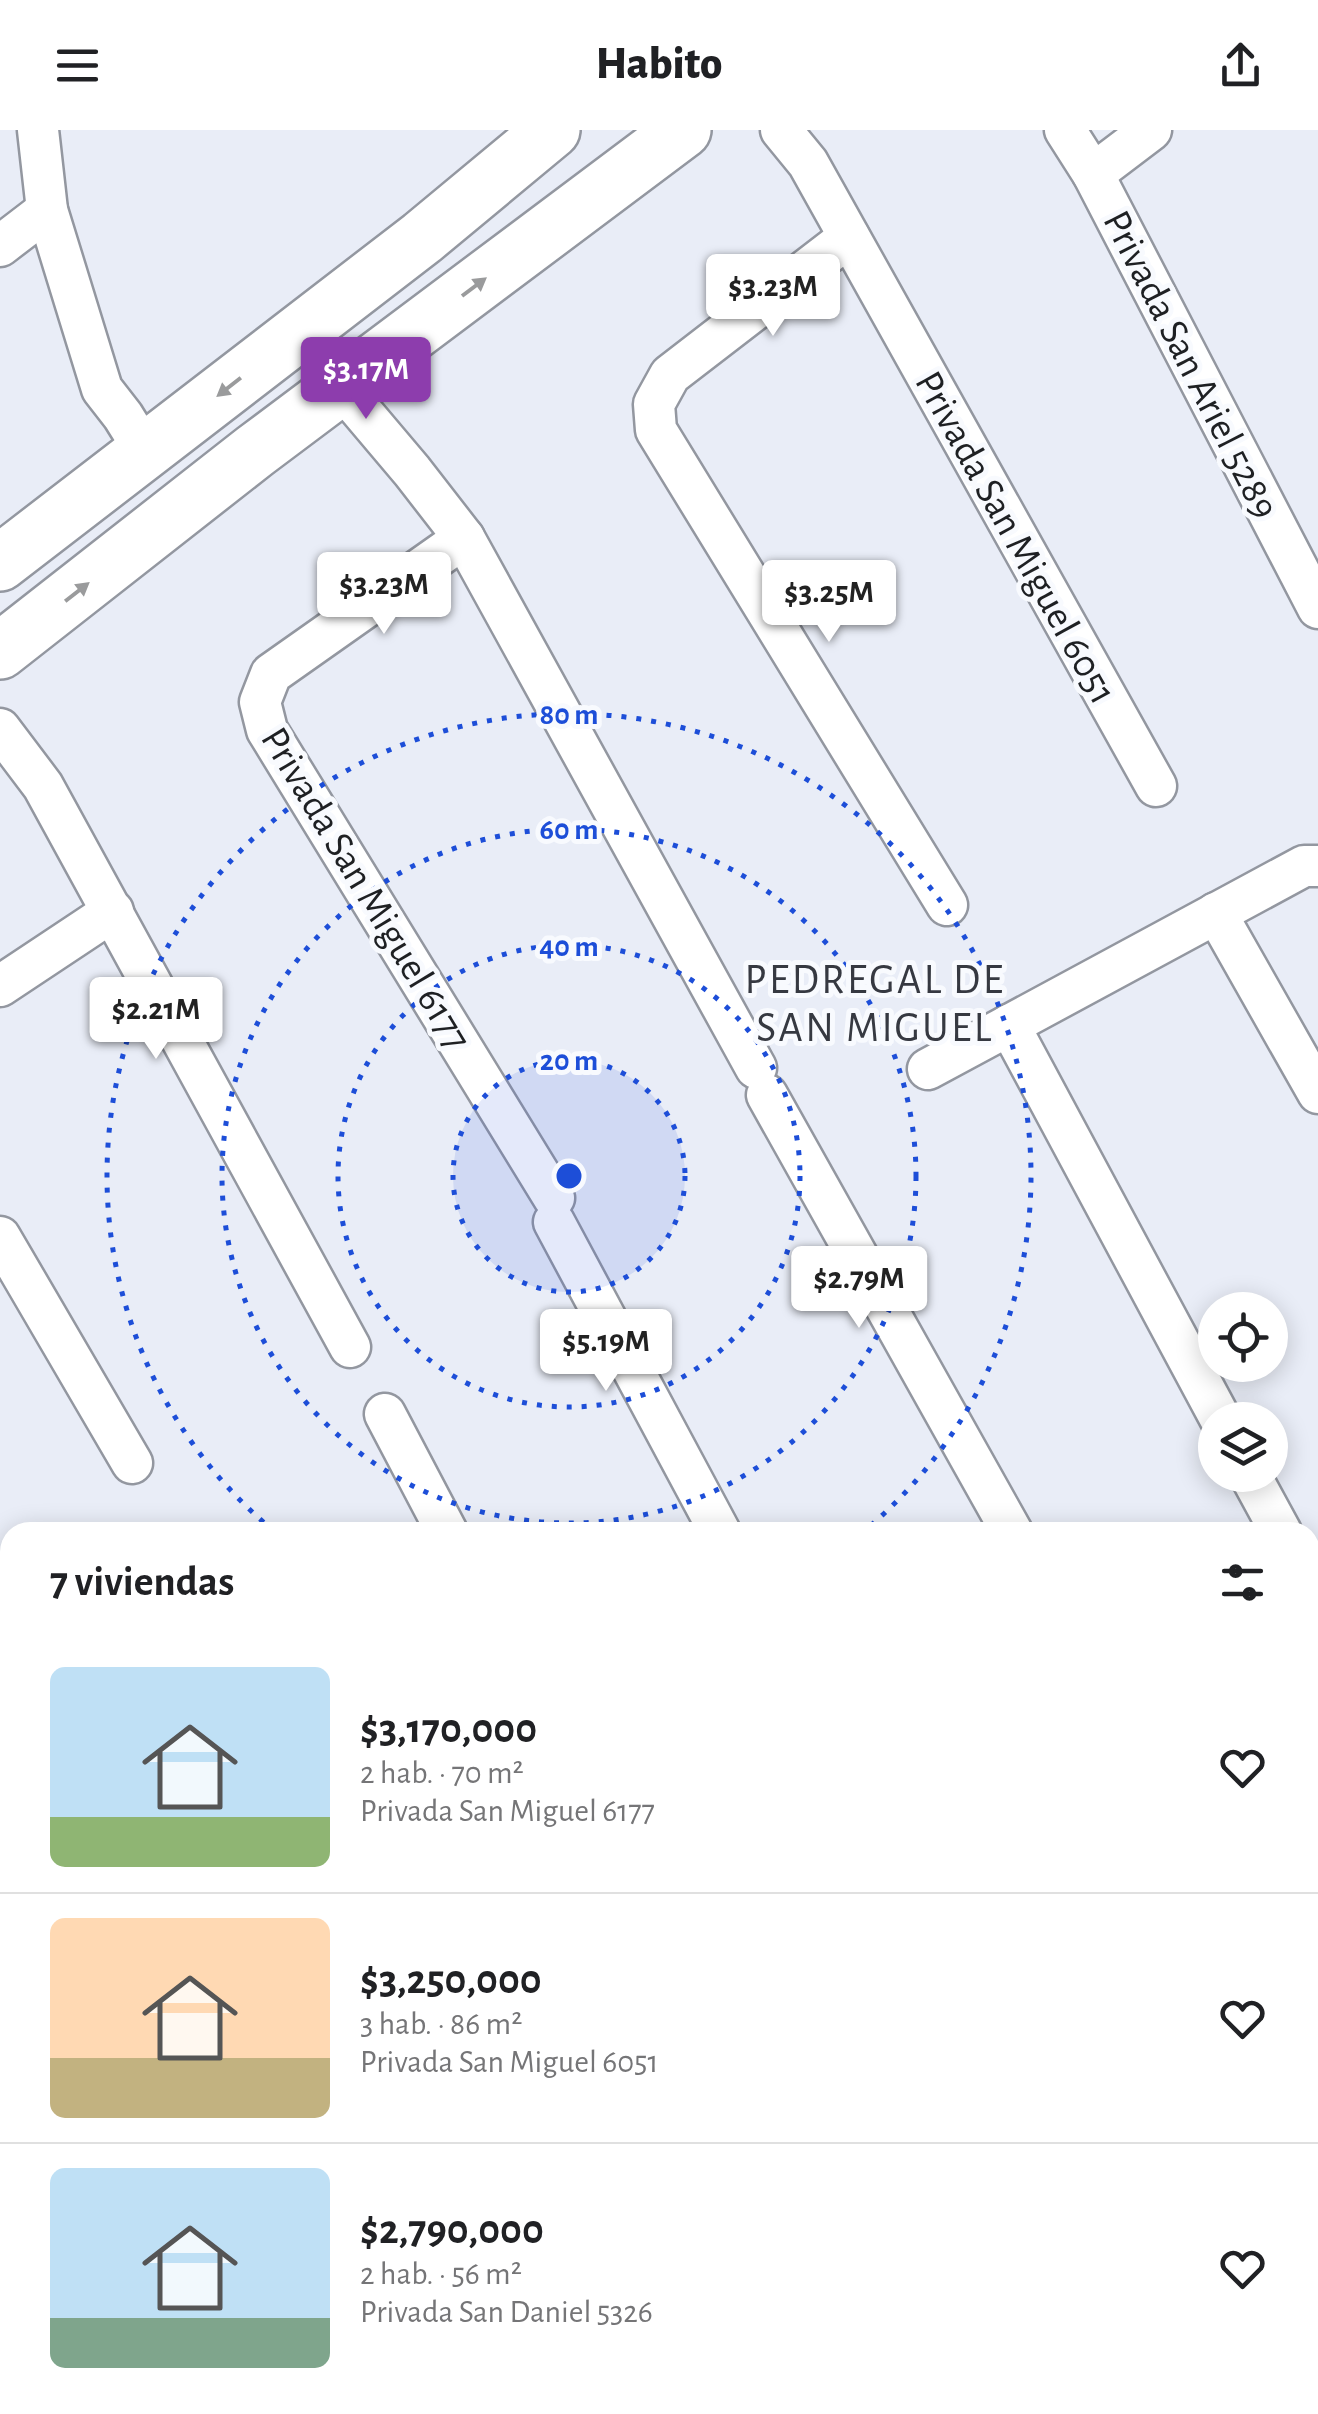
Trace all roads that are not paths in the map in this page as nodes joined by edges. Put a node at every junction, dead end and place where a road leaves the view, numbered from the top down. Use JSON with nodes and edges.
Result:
{"nodes":[{"id":1,"x":38,"y":130,"type":"edge"},
{"id":2,"x":552,"y":130,"type":"edge"},
{"id":3,"x":683,"y":130,"type":"edge"},
{"id":4,"x":781,"y":130,"type":"edge"},
{"id":5,"x":1065,"y":130,"type":"edge"},
{"id":6,"x":1151,"y":130,"type":"edge"},
{"id":7,"x":1093,"y":174,"type":"junction"},
{"id":8,"x":47,"y":210,"type":"junction"},
{"id":9,"x":849,"y":237,"type":"junction"},
{"id":10,"x":0,"y":246,"type":"edge"},
{"id":11,"x":341,"y":387,"type":"junction"},
{"id":12,"x":146,"y":452,"type":"junction"},
{"id":13,"x":464,"y":538,"type":"junction"},
{"id":14,"x":0,"y":562,"type":"edge"},
{"id":15,"x":1318,"y":608,"type":"edge"},
{"id":16,"x":0,"y":651,"type":"edge"},
{"id":17,"x":0,"y":728,"type":"edge"},
{"id":18,"x":1156,"y":786,"type":"dead end"},
{"id":19,"x":1318,"y":866,"type":"edge"},
{"id":20,"x":946,"y":905,"type":"dead end"},
{"id":21,"x":113,"y":911,"type":"junction"},
{"id":22,"x":1216,"y":913,"type":"junction"},
{"id":23,"x":0,"y":986,"type":"edge"},
{"id":24,"x":1009,"y":1024,"type":"junction"},
{"id":25,"x":928,"y":1069,"type":"dead end"},
{"id":26,"x":1318,"y":1093,"type":"edge"},
{"id":27,"x":0,"y":1238,"type":"edge"},
{"id":28,"x":350,"y":1347,"type":"dead end"},
{"id":29,"x":1211,"y":1402,"type":"edge"},
{"id":30,"x":385,"y":1414,"type":"dead end"},
{"id":31,"x":132,"y":1463,"type":"dead end"},
{"id":32,"x":1259,"y":1492,"type":"edge"},
{"id":33,"x":442,"y":1522,"type":"edge"},
{"id":34,"x":715,"y":1522,"type":"edge"},
{"id":35,"x":1006,"y":1522,"type":"edge"},
{"id":36,"x":1276,"y":1522,"type":"edge"}],
"edges":[{"from":1,"to":8,"type":"street"},
{"from":2,"to":12,"type":"main road","one_way":true},
{"from":11,"to":3,"type":"main road","one_way":true},
{"from":4,"to":9,"type":"street","name":"Privada San Miguel 6051"},
{"from":5,"to":7,"type":"street","name":"Privada San Ariel 5289"},
{"from":6,"to":7,"type":"street","name":"Privada San Ariel 5289"},
{"from":7,"to":15,"type":"street","name":"Privada San Ariel 5289"},
{"from":8,"to":10,"type":"street"},
{"from":8,"to":12,"type":"street"},
{"from":9,"to":18,"type":"street","name":"Privada San Miguel 6051"},
{"from":9,"to":20,"type":"street"},
{"from":11,"to":13,"type":"street"},
{"from":16,"to":11,"type":"main road","one_way":true},
{"from":12,"to":14,"type":"main road"},
{"from":13,"to":34,"type":"street","name":"Privada San Miguel 6177"},
{"from":13,"to":35,"type":"street"},
{"from":17,"to":21,"type":"street"},
{"from":19,"to":22,"type":"street"},
{"from":21,"to":23,"type":"street"},
{"from":21,"to":28,"type":"street"},
{"from":22,"to":24,"type":"street"},
{"from":22,"to":26,"type":"street"},
{"from":24,"to":25,"type":"street"},
{"from":24,"to":29,"type":"street"},
{"from":27,"to":31,"type":"street"},
{"from":30,"to":33,"type":"street"},
{"from":32,"to":36,"type":"street"}]}
